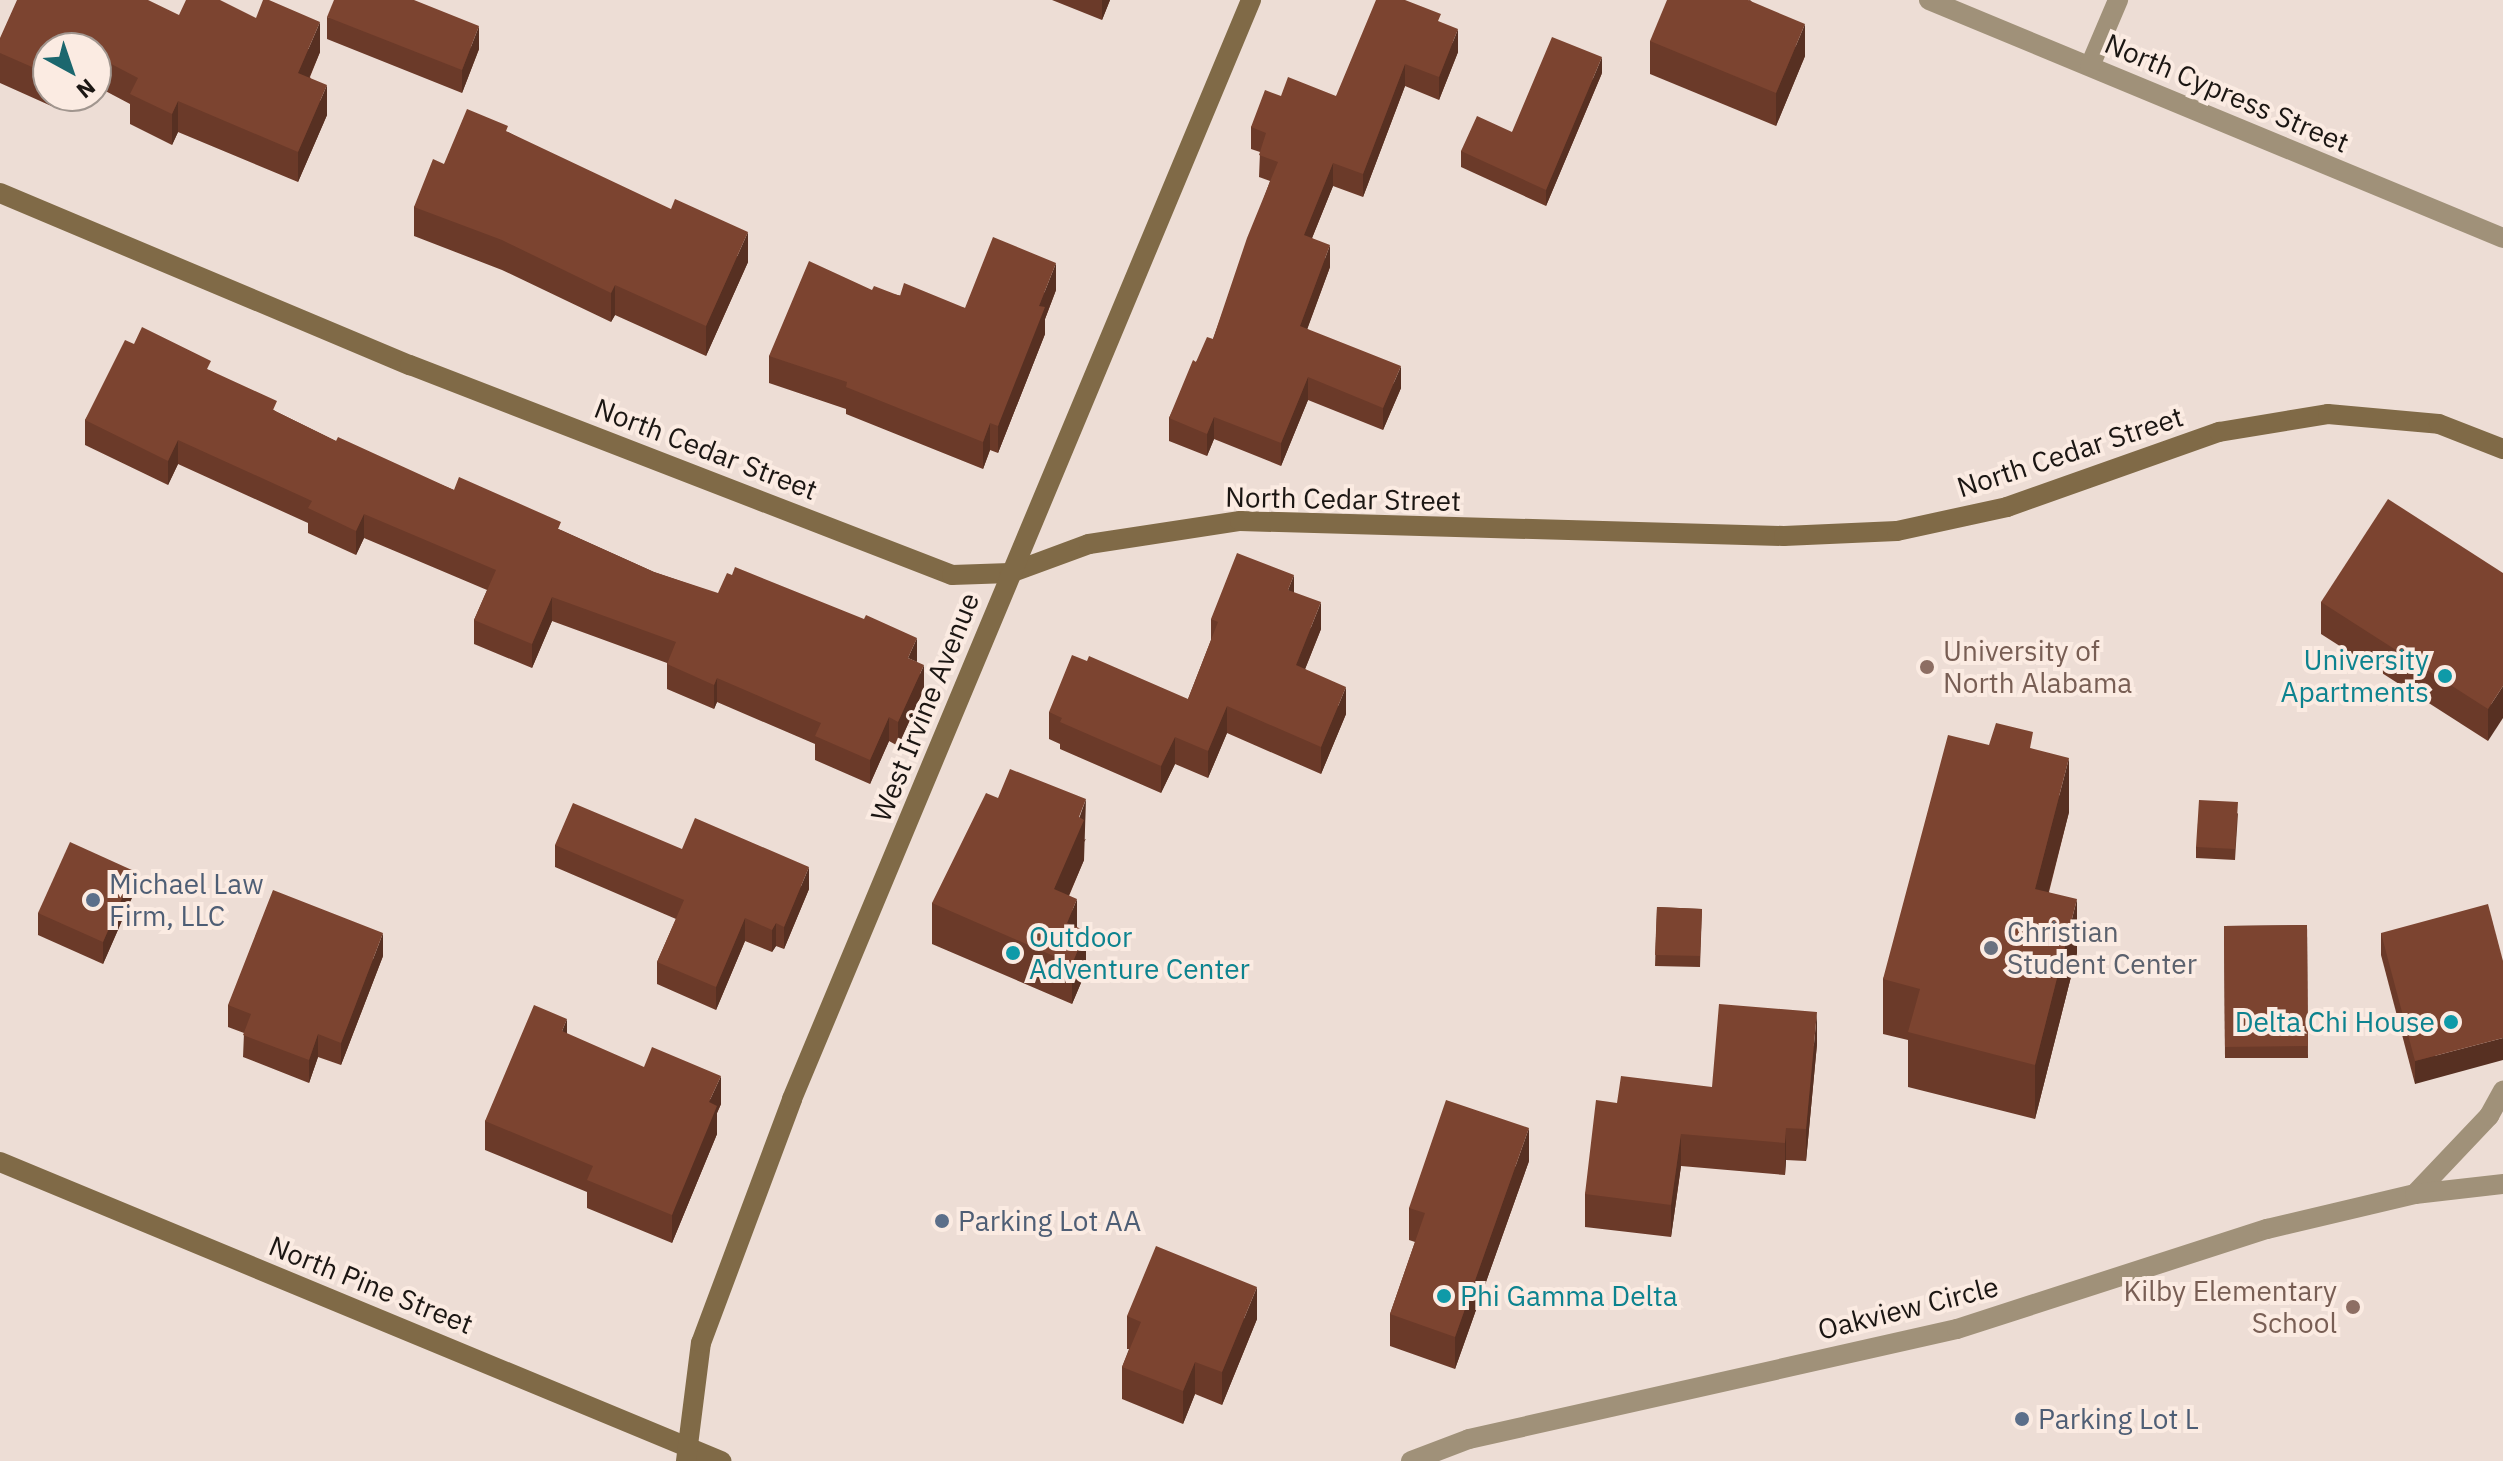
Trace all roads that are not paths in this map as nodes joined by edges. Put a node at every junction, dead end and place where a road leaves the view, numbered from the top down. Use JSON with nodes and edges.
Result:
{"nodes":[{"id":1,"x":1251,"y":0,"type":"edge"},
{"id":2,"x":1929,"y":0,"type":"edge"},
{"id":3,"x":2118,"y":0,"type":"edge"},
{"id":4,"x":2090,"y":66,"type":"junction"},
{"id":5,"x":0,"y":193,"type":"edge"},
{"id":6,"x":2503,"y":238,"type":"edge"},
{"id":7,"x":2503,"y":449,"type":"edge"},
{"id":8,"x":1010,"y":573,"type":"junction"},
{"id":9,"x":2503,"y":1091,"type":"edge"},
{"id":10,"x":0,"y":1162,"type":"edge"},
{"id":11,"x":2503,"y":1184,"type":"edge"},
{"id":12,"x":2415,"y":1194,"type":"junction"},
{"id":13,"x":681,"y":1456,"type":"edge"},
{"id":14,"x":721,"y":1461,"type":"edge"},
{"id":15,"x":1411,"y":1461,"type":"edge"}],
"edges":[{"from":1,"to":8,"type":"street","name":"West Irvine Avenue"},
{"from":2,"to":4,"type":"street","name":"North Cypress Street"},
{"from":3,"to":4,"type":"street"},
{"from":4,"to":6,"type":"street","name":"North Cypress Street"},
{"from":5,"to":8,"type":"street","name":"North Cedar Street"},
{"from":7,"to":8,"type":"street","name":"North Cedar Street"},
{"from":8,"to":13,"type":"street","name":"West Irvine Avenue"},
{"from":9,"to":12,"type":"street"},
{"from":10,"to":13,"type":"street","name":"North Pine Street"},
{"from":11,"to":12,"type":"street","name":"Oakview Circle"},
{"from":12,"to":15,"type":"street","name":"Oakview Circle"},
{"from":13,"to":14,"type":"street","name":"North Pine Street"}]}
